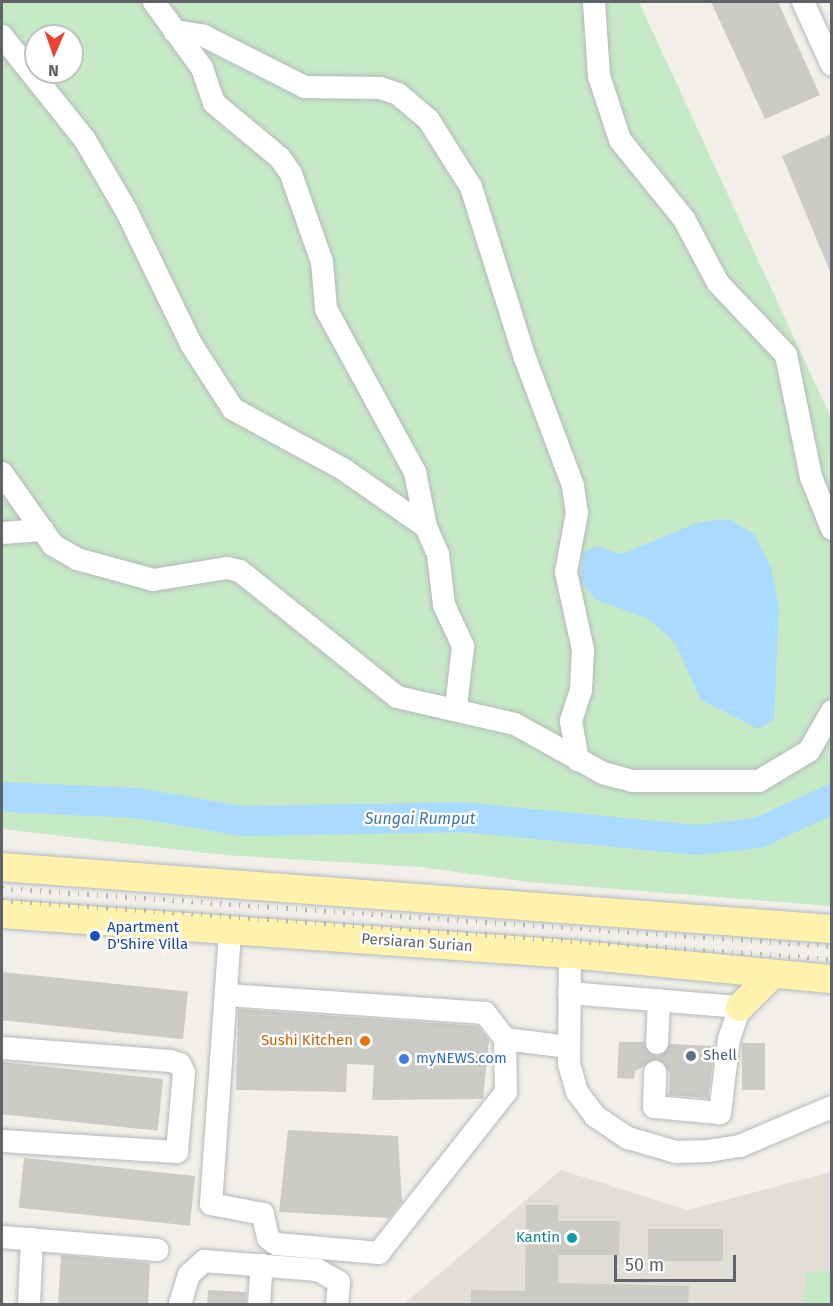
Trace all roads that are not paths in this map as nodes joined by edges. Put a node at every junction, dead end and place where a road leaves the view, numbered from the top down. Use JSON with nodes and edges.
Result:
{"nodes":[{"id":1,"x":154,"y":2,"type":"edge"},
{"id":2,"x":594,"y":2,"type":"edge"},
{"id":3,"x":803,"y":2,"type":"edge"},
{"id":4,"x":174,"y":31,"type":"junction"},
{"id":5,"x":2,"y":36,"type":"edge"},
{"id":6,"x":831,"y":65,"type":"edge"},
{"id":7,"x":4,"y":487,"type":"edge"},
{"id":8,"x":426,"y":526,"type":"junction"},
{"id":9,"x":831,"y":529,"type":"edge"},
{"id":10,"x":43,"y":530,"type":"junction"},
{"id":11,"x":2,"y":533,"type":"edge"},
{"id":12,"x":456,"y":707,"type":"junction"},
{"id":13,"x":831,"y":711,"type":"edge"},
{"id":14,"x":578,"y":760,"type":"junction"},
{"id":15,"x":2,"y":867,"type":"edge"},
{"id":16,"x":2,"y":914,"type":"edge"},
{"id":17,"x":831,"y":928,"type":"edge"},
{"id":18,"x":230,"y":930,"type":"junction"},
{"id":19,"x":570,"y":954,"type":"junction"},
{"id":20,"x":772,"y":975,"type":"junction"},
{"id":21,"x":831,"y":979,"type":"edge"},
{"id":22,"x":569,"y":993,"type":"junction"},
{"id":23,"x":227,"y":995,"type":"junction"},
{"id":24,"x":659,"y":1000,"type":"junction"},
{"id":25,"x":740,"y":1007,"type":"junction"},
{"id":26,"x":505,"y":1039,"type":"junction"},
{"id":27,"x":657,"y":1043,"type":"dead end"},
{"id":28,"x":568,"y":1047,"type":"junction"},
{"id":29,"x":2,"y":1048,"type":"edge"},
{"id":30,"x":655,"y":1072,"type":"dead end"},
{"id":31,"x":831,"y":1107,"type":"edge"},
{"id":32,"x":2,"y":1140,"type":"edge"},
{"id":33,"x":2,"y":1237,"type":"edge"},
{"id":34,"x":32,"y":1239,"type":"junction"},
{"id":35,"x":157,"y":1250,"type":"dead end"},
{"id":36,"x":262,"y":1265,"type":"junction"},
{"id":37,"x":29,"y":1305,"type":"edge"},
{"id":38,"x":180,"y":1305,"type":"edge"},
{"id":39,"x":259,"y":1305,"type":"edge"},
{"id":40,"x":337,"y":1305,"type":"edge"}],
"edges":[{"from":1,"to":4,"type":"street"},
{"from":2,"to":9,"type":"street"},
{"from":3,"to":6,"type":"street"},
{"from":4,"to":8,"type":"street"},
{"from":4,"to":14,"type":"street"},
{"from":5,"to":8,"type":"street"},
{"from":7,"to":10,"type":"street"},
{"from":8,"to":12,"type":"street"},
{"from":10,"to":11,"type":"street"},
{"from":10,"to":12,"type":"street"},
{"from":12,"to":14,"type":"street"},
{"from":13,"to":14,"type":"street"},
{"from":15,"to":17,"type":"main road"},
{"from":16,"to":18,"type":"main road","name":"Persiaran Surian"},
{"from":18,"to":19,"type":"main road","name":"Persiaran Surian"},
{"from":18,"to":23,"type":"street"},
{"from":19,"to":20,"type":"main road","name":"Persiaran Surian"},
{"from":19,"to":22,"type":"street"},
{"from":20,"to":21,"type":"main road","name":"Persiaran Surian"},
{"from":20,"to":25,"type":"main road"},
{"from":22,"to":24,"type":"street"},
{"from":22,"to":28,"type":"street"},
{"from":23,"to":26,"type":"street"},
{"from":23,"to":26,"type":"street"},
{"from":24,"to":25,"type":"street"},
{"from":24,"to":27,"type":"street"},
{"from":25,"to":30,"type":"street"},
{"from":26,"to":28,"type":"street"},
{"from":28,"to":31,"type":"street"},
{"from":29,"to":32,"type":"street"},
{"from":33,"to":34,"type":"street"},
{"from":34,"to":35,"type":"street"},
{"from":34,"to":37,"type":"street"},
{"from":36,"to":38,"type":"street"},
{"from":36,"to":39,"type":"street"},
{"from":36,"to":40,"type":"street"}]}
